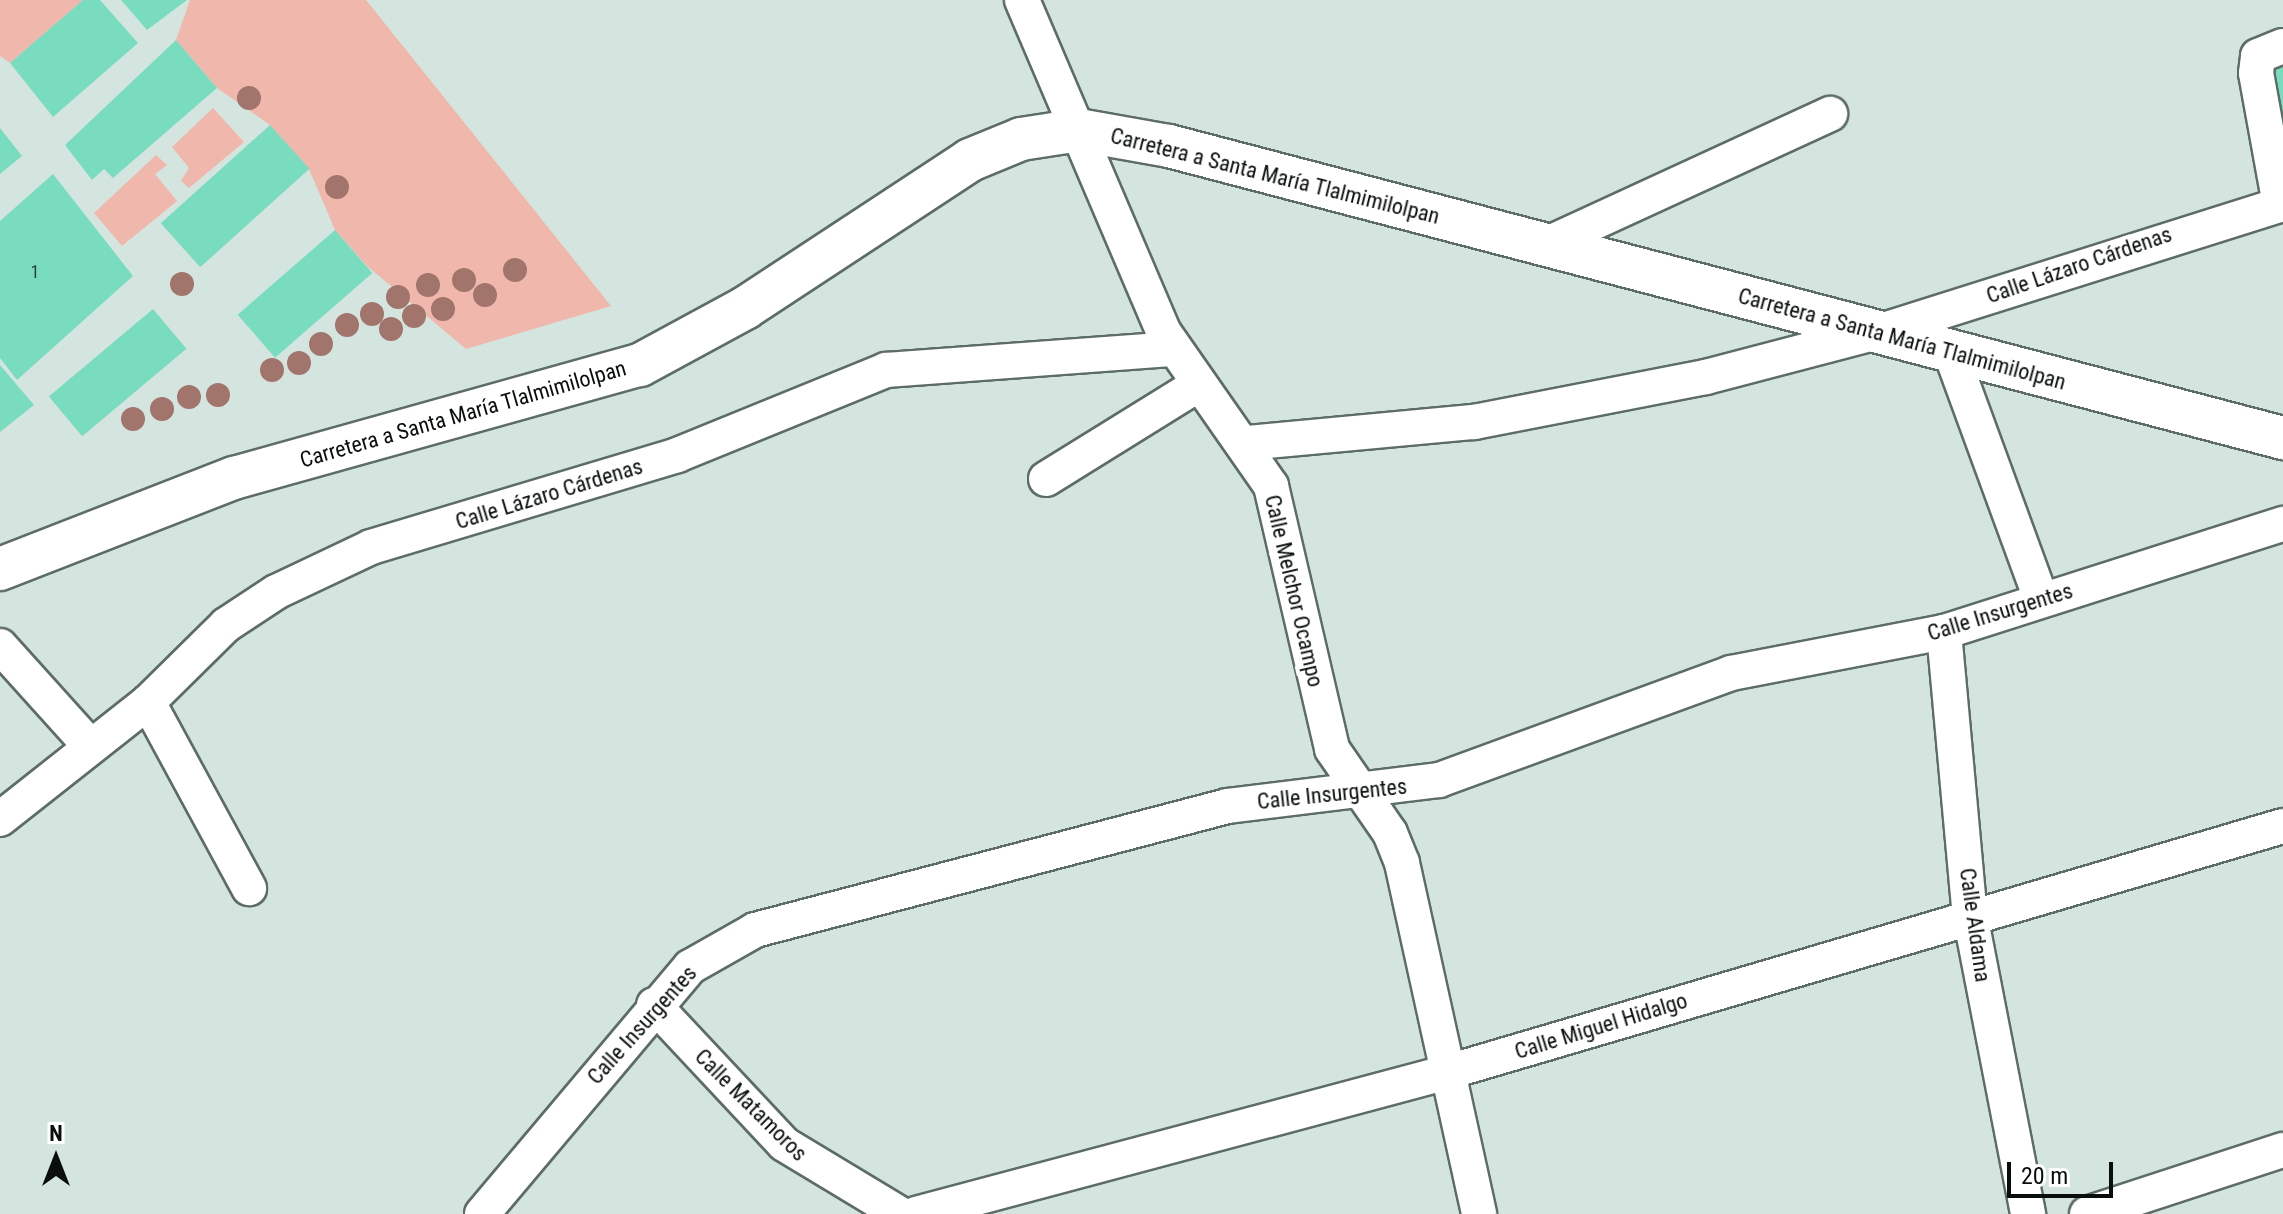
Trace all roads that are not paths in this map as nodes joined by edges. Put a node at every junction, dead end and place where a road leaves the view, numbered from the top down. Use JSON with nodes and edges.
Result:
{"nodes":[{"id":1,"x":1022,"y":0,"type":"edge"},
{"id":2,"x":2283,"y":46,"type":"edge"},
{"id":3,"x":1830,"y":114,"type":"dead end"},
{"id":4,"x":1079,"y":130,"type":"junction"},
{"id":5,"x":2282,"y":204,"type":"edge"},
{"id":6,"x":1545,"y":245,"type":"junction"},
{"id":7,"x":1877,"y":332,"type":"junction"},
{"id":8,"x":1174,"y":349,"type":"junction"},
{"id":9,"x":1951,"y":353,"type":"junction"},
{"id":10,"x":1199,"y":384,"type":"junction"},
{"id":11,"x":2283,"y":438,"type":"edge"},
{"id":12,"x":1246,"y":443,"type":"junction"},
{"id":13,"x":1046,"y":479,"type":"dead end"},
{"id":14,"x":2283,"y":524,"type":"edge"},
{"id":15,"x":0,"y":569,"type":"edge"},
{"id":16,"x":2041,"y":599,"type":"junction"},
{"id":17,"x":1944,"y":632,"type":"junction"},
{"id":18,"x":0,"y":646,"type":"edge"},
{"id":19,"x":148,"y":702,"type":"junction"},
{"id":20,"x":90,"y":746,"type":"junction"},
{"id":21,"x":1361,"y":792,"type":"junction"},
{"id":22,"x":0,"y":819,"type":"edge"},
{"id":23,"x":2283,"y":826,"type":"edge"},
{"id":24,"x":249,"y":888,"type":"dead end"},
{"id":25,"x":1970,"y":915,"type":"junction"},
{"id":26,"x":654,"y":1005,"type":"junction"},
{"id":27,"x":1448,"y":1072,"type":"junction"},
{"id":28,"x":2283,"y":1150,"type":"edge"},
{"id":29,"x":482,"y":1214,"type":"edge"},
{"id":30,"x":900,"y":1214,"type":"edge"},
{"id":31,"x":916,"y":1214,"type":"edge"},
{"id":32,"x":1479,"y":1214,"type":"edge"},
{"id":33,"x":2028,"y":1214,"type":"edge"},
{"id":34,"x":2087,"y":1214,"type":"edge"}],
"edges":[{"from":1,"to":4,"type":"street","name":"Calle Melchor Ocampo"},
{"from":2,"to":5,"type":"street"},
{"from":3,"to":6,"type":"street"},
{"from":4,"to":6,"type":"main road","name":"Carretera a Santa María Tlalmimilolpan"},
{"from":4,"to":8,"type":"street","name":"Calle Melchor Ocampo"},
{"from":4,"to":15,"type":"main road","name":"Carretera a Santa María Tlalmimilolpan"},
{"from":5,"to":7,"type":"street","name":"Calle Lázaro Cárdenas"},
{"from":6,"to":7,"type":"main road","name":"Carretera a Santa María Tlalmimilolpan"},
{"from":7,"to":9,"type":"main road","name":"Carretera a Santa María Tlalmimilolpan"},
{"from":7,"to":12,"type":"street","name":"Calle Lázaro Cárdenas"},
{"from":8,"to":10,"type":"street","name":"Calle Melchor Ocampo"},
{"from":8,"to":19,"type":"street","name":"Calle Lázaro Cárdenas"},
{"from":9,"to":11,"type":"main road","name":"Carretera a Santa María Tlalmimilolpan"},
{"from":9,"to":16,"type":"street"},
{"from":10,"to":12,"type":"street","name":"Calle Melchor Ocampo"},
{"from":10,"to":13,"type":"street"},
{"from":12,"to":21,"type":"street","name":"Calle Melchor Ocampo"},
{"from":14,"to":16,"type":"street","name":"Calle Insurgentes"},
{"from":16,"to":17,"type":"street","name":"Calle Insurgentes"},
{"from":17,"to":21,"type":"street","name":"Calle Insurgentes"},
{"from":17,"to":25,"type":"street","name":"Calle Aldama"},
{"from":18,"to":20,"type":"street"},
{"from":19,"to":20,"type":"street","name":"Calle Lázaro Cárdenas"},
{"from":19,"to":24,"type":"street"},
{"from":20,"to":22,"type":"street","name":"Calle Lázaro Cárdenas"},
{"from":21,"to":26,"type":"street","name":"Calle Insurgentes"},
{"from":21,"to":27,"type":"street","name":"Calle Melchor Ocampo"},
{"from":23,"to":25,"type":"street","name":"Calle Miguel Hidalgo"},
{"from":25,"to":27,"type":"street","name":"Calle Miguel Hidalgo"},
{"from":25,"to":33,"type":"street","name":"Calle Aldama"},
{"from":26,"to":29,"type":"street","name":"Calle Insurgentes"},
{"from":26,"to":30,"type":"street","name":"Calle Matamoros"},
{"from":27,"to":31,"type":"street","name":"Calle Miguel Hidalgo"},
{"from":27,"to":32,"type":"street","name":"Calle Melchor Ocampo"},
{"from":28,"to":34,"type":"street"}]}
